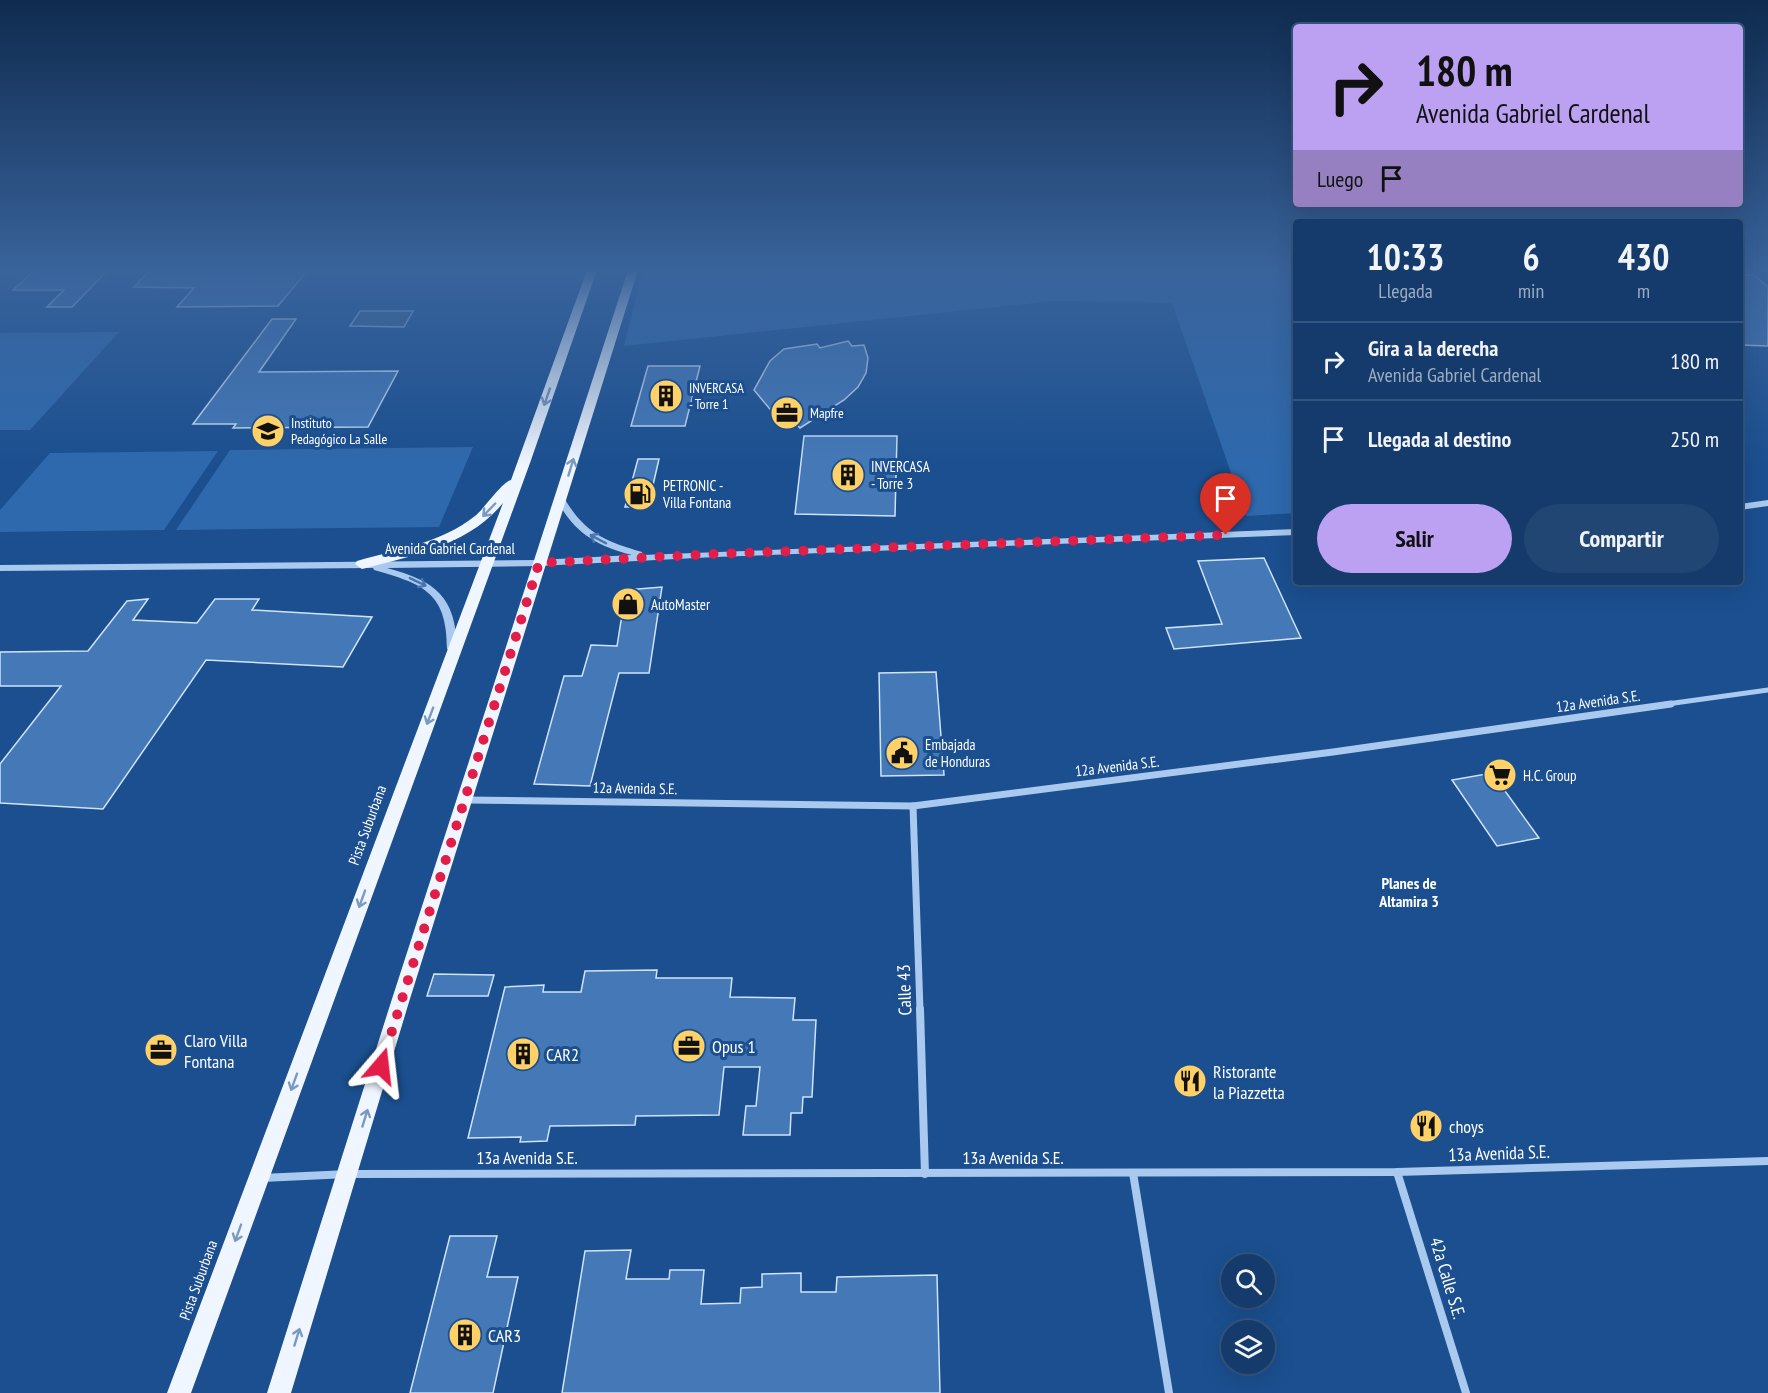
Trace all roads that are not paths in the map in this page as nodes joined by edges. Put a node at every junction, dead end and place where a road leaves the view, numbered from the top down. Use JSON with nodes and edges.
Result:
{"nodes":[{"id":1,"x":569,"y":335,"type":"edge"},
{"id":2,"x":613,"y":335,"type":"edge"},
{"id":3,"x":524,"y":463,"type":"junction"},
{"id":4,"x":561,"y":500,"type":"junction"},
{"id":5,"x":1768,"y":503,"type":"edge"},
{"id":6,"x":1743,"y":507,"type":"edge"},
{"id":7,"x":1293,"y":532,"type":"edge"},
{"id":8,"x":651,"y":557,"type":"junction"},
{"id":9,"x":487,"y":563,"type":"junction"},
{"id":10,"x":539,"y":563,"type":"junction"},
{"id":11,"x":362,"y":564,"type":"junction"},
{"id":12,"x":0,"y":568,"type":"edge"},
{"id":13,"x":450,"y":661,"type":"junction"},
{"id":14,"x":1768,"y":690,"type":"edge"},
{"id":15,"x":465,"y":800,"type":"junction"},
{"id":16,"x":913,"y":806,"type":"junction"},
{"id":17,"x":1768,"y":1161,"type":"edge"},
{"id":18,"x":1397,"y":1172,"type":"junction"},
{"id":19,"x":1133,"y":1173,"type":"junction"},
{"id":20,"x":348,"y":1174,"type":"junction"},
{"id":21,"x":925,"y":1174,"type":"junction"},
{"id":22,"x":259,"y":1178,"type":"junction"},
{"id":23,"x":179,"y":1393,"type":"edge"},
{"id":24,"x":279,"y":1393,"type":"edge"},
{"id":25,"x":1169,"y":1393,"type":"edge"},
{"id":26,"x":1466,"y":1393,"type":"edge"}],
"edges":[{"from":1,"to":3,"type":"main road","name":"Pista Suburbana","one_way":true},
{"from":4,"to":2,"type":"main road","one_way":true},
{"from":3,"to":9,"type":"main road","name":"Pista Suburbana"},
{"from":3,"to":11,"type":"main road","one_way":true},
{"from":8,"to":4,"type":"street","one_way":true},
{"from":4,"to":10,"type":"main road"},
{"from":5,"to":6,"type":"street"},
{"from":7,"to":8,"type":"street","name":"Avenida Gabriel Cardenal"},
{"from":8,"to":10,"type":"street","name":"Avenida Gabriel Cardenal"},
{"from":9,"to":10,"type":"street","name":"Avenida Gabriel Cardenal"},
{"from":9,"to":11,"type":"street","name":"Avenida Gabriel Cardenal"},
{"from":9,"to":13,"type":"main road","name":"Pista Suburbana"},
{"from":10,"to":15,"type":"main road"},
{"from":11,"to":12,"type":"street","name":"Avenida Gabriel Cardenal"},
{"from":11,"to":13,"type":"street","one_way":true},
{"from":13,"to":22,"type":"main road","name":"Pista Suburbana","one_way":true},
{"from":14,"to":16,"type":"street","name":"12a Avenida S.E."},
{"from":15,"to":16,"type":"street","name":"12a Avenida S.E."},
{"from":20,"to":15,"type":"main road","one_way":true},
{"from":16,"to":21,"type":"street","name":"Calle 43"},
{"from":17,"to":18,"type":"street","name":"13a Avenida S.E."},
{"from":18,"to":19,"type":"street","name":"13a Avenida S.E."},
{"from":18,"to":26,"type":"street","name":"42a Calle S.E."},
{"from":19,"to":21,"type":"street","name":"13a Avenida S.E."},
{"from":19,"to":25,"type":"street"},
{"from":20,"to":21,"type":"street","name":"13a Avenida S.E."},
{"from":20,"to":22,"type":"street","name":"13a Avenida S.E."},
{"from":24,"to":20,"type":"main road","one_way":true},
{"from":22,"to":23,"type":"main road","name":"Pista Suburbana","one_way":true}]}
